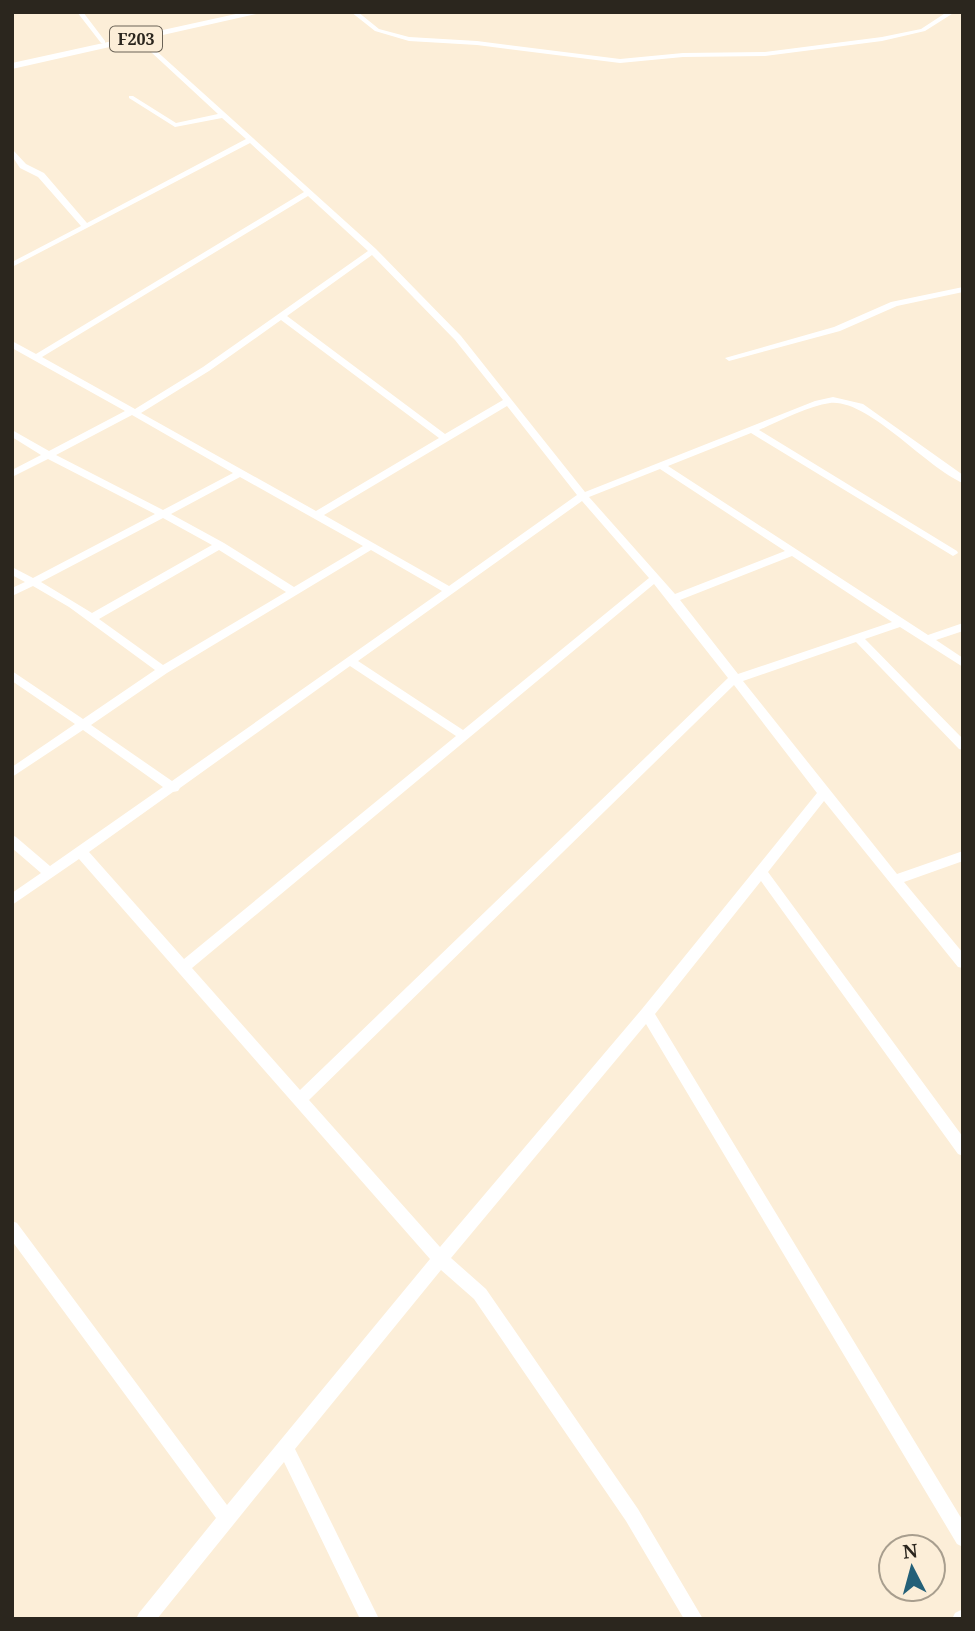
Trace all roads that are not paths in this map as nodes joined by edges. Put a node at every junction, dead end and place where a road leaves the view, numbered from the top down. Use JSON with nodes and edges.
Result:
{"nodes":[{"id":1,"x":80,"y":12,"type":"edge"},
{"id":2,"x":240,"y":12,"type":"edge"},
{"id":3,"x":260,"y":12,"type":"edge"},
{"id":4,"x":369,"y":12,"type":"edge"},
{"id":5,"x":355,"y":13,"type":"edge"},
{"id":6,"x":952,"y":14,"type":"edge"},
{"id":7,"x":959,"y":21,"type":"dead end"},
{"id":8,"x":140,"y":38,"type":"junction"},
{"id":9,"x":103,"y":42,"type":"junction"},
{"id":10,"x":12,"y":64,"type":"edge"},
{"id":11,"x":131,"y":97,"type":"dead end"},
{"id":12,"x":225,"y":115,"type":"junction"},
{"id":13,"x":252,"y":139,"type":"junction"},
{"id":14,"x":12,"y":151,"type":"edge"},
{"id":15,"x":308,"y":193,"type":"junction"},
{"id":16,"x":86,"y":227,"type":"junction"},
{"id":17,"x":373,"y":251,"type":"junction"},
{"id":18,"x":12,"y":265,"type":"edge"},
{"id":19,"x":963,"y":289,"type":"edge"},
{"id":20,"x":281,"y":316,"type":"junction"},
{"id":21,"x":12,"y":344,"type":"edge"},
{"id":22,"x":37,"y":357,"type":"junction"},
{"id":23,"x":729,"y":358,"type":"dead end"},
{"id":24,"x":508,"y":401,"type":"junction"},
{"id":25,"x":133,"y":413,"type":"junction"},
{"id":26,"x":751,"y":429,"type":"junction"},
{"id":27,"x":12,"y":433,"type":"edge"},
{"id":28,"x":444,"y":438,"type":"junction"},
{"id":29,"x":50,"y":456,"type":"junction"},
{"id":30,"x":661,"y":465,"type":"junction"},
{"id":31,"x":240,"y":473,"type":"junction"},
{"id":32,"x":12,"y":474,"type":"edge"},
{"id":33,"x":963,"y":480,"type":"edge"},
{"id":34,"x":583,"y":496,"type":"junction"},
{"id":35,"x":163,"y":514,"type":"junction"},
{"id":36,"x":317,"y":515,"type":"junction"},
{"id":37,"x":220,"y":545,"type":"junction"},
{"id":38,"x":369,"y":547,"type":"junction"},
{"id":39,"x":793,"y":552,"type":"junction"},
{"id":40,"x":953,"y":552,"type":"dead end"},
{"id":41,"x":12,"y":570,"type":"edge"},
{"id":42,"x":654,"y":579,"type":"junction"},
{"id":43,"x":31,"y":581,"type":"junction"},
{"id":44,"x":449,"y":590,"type":"junction"},
{"id":45,"x":294,"y":592,"type":"junction"},
{"id":46,"x":12,"y":593,"type":"edge"},
{"id":47,"x":673,"y":600,"type":"junction"},
{"id":48,"x":92,"y":618,"type":"junction"},
{"id":49,"x":900,"y":623,"type":"junction"},
{"id":50,"x":963,"y":627,"type":"edge"},
{"id":51,"x":858,"y":638,"type":"junction"},
{"id":52,"x":927,"y":639,"type":"junction"},
{"id":53,"x":350,"y":661,"type":"junction"},
{"id":54,"x":963,"y":663,"type":"edge"},
{"id":55,"x":163,"y":670,"type":"junction"},
{"id":56,"x":12,"y":675,"type":"edge"},
{"id":57,"x":733,"y":680,"type":"junction"},
{"id":58,"x":83,"y":724,"type":"junction"},
{"id":59,"x":464,"y":736,"type":"junction"},
{"id":60,"x":963,"y":746,"type":"edge"},
{"id":61,"x":12,"y":773,"type":"edge"},
{"id":62,"x":174,"y":789,"type":"junction"},
{"id":63,"x":824,"y":793,"type":"junction"},
{"id":64,"x":12,"y":840,"type":"edge"},
{"id":65,"x":80,"y":851,"type":"junction"},
{"id":66,"x":963,"y":856,"type":"edge"},
{"id":67,"x":761,"y":872,"type":"junction"},
{"id":68,"x":49,"y":873,"type":"junction"},
{"id":69,"x":894,"y":880,"type":"junction"},
{"id":70,"x":12,"y":900,"type":"edge"},
{"id":71,"x":963,"y":963,"type":"edge"},
{"id":72,"x":183,"y":968,"type":"junction"},
{"id":73,"x":647,"y":1013,"type":"junction"},
{"id":74,"x":299,"y":1100,"type":"junction"},
{"id":75,"x":963,"y":1149,"type":"edge"},
{"id":76,"x":12,"y":1228,"type":"edge"},
{"id":77,"x":440,"y":1259,"type":"junction"},
{"id":78,"x":285,"y":1448,"type":"junction"},
{"id":79,"x":228,"y":1520,"type":"junction"},
{"id":80,"x":963,"y":1538,"type":"edge"},
{"id":81,"x":145,"y":1619,"type":"edge"},
{"id":82,"x":370,"y":1619,"type":"edge"},
{"id":83,"x":694,"y":1619,"type":"edge"}],
"edges":[{"from":1,"to":9,"type":"street"},
{"from":2,"to":9,"type":"main road","number":"F203"},
{"from":3,"to":8,"type":"main road","number":"F203"},
{"from":4,"to":5,"type":"street"},
{"from":5,"to":6,"type":"street"},
{"from":6,"to":7,"type":"street"},
{"from":8,"to":10,"type":"main road","number":"F203"},
{"from":8,"to":12,"type":"street"},
{"from":9,"to":10,"type":"main road","number":"F203"},
{"from":11,"to":12,"type":"street"},
{"from":12,"to":13,"type":"street"},
{"from":13,"to":15,"type":"street"},
{"from":13,"to":16,"type":"street"},
{"from":14,"to":16,"type":"street"},
{"from":15,"to":17,"type":"street"},
{"from":15,"to":22,"type":"street"},
{"from":16,"to":18,"type":"street"},
{"from":17,"to":20,"type":"street"},
{"from":17,"to":24,"type":"street"},
{"from":19,"to":23,"type":"street"},
{"from":20,"to":25,"type":"street"},
{"from":20,"to":28,"type":"street"},
{"from":21,"to":22,"type":"street"},
{"from":22,"to":25,"type":"street"},
{"from":24,"to":28,"type":"street"},
{"from":24,"to":34,"type":"street"},
{"from":25,"to":29,"type":"street"},
{"from":25,"to":31,"type":"street"},
{"from":26,"to":30,"type":"street"},
{"from":26,"to":33,"type":"street"},
{"from":26,"to":40,"type":"street"},
{"from":27,"to":29,"type":"street"},
{"from":28,"to":36,"type":"street"},
{"from":29,"to":32,"type":"street"},
{"from":29,"to":35,"type":"street"},
{"from":30,"to":34,"type":"street"},
{"from":30,"to":39,"type":"street"},
{"from":31,"to":35,"type":"street"},
{"from":31,"to":36,"type":"street"},
{"from":34,"to":42,"type":"street"},
{"from":34,"to":44,"type":"street"},
{"from":35,"to":37,"type":"street"},
{"from":35,"to":43,"type":"street"},
{"from":36,"to":38,"type":"street"},
{"from":37,"to":45,"type":"street"},
{"from":37,"to":48,"type":"street"},
{"from":38,"to":44,"type":"street"},
{"from":38,"to":45,"type":"street"},
{"from":39,"to":47,"type":"street"},
{"from":39,"to":49,"type":"street"},
{"from":41,"to":43,"type":"street"},
{"from":42,"to":47,"type":"street"},
{"from":42,"to":59,"type":"street"},
{"from":43,"to":46,"type":"street"},
{"from":43,"to":48,"type":"street"},
{"from":44,"to":53,"type":"street"},
{"from":45,"to":55,"type":"street"},
{"from":47,"to":57,"type":"street"},
{"from":48,"to":55,"type":"street"},
{"from":49,"to":51,"type":"street"},
{"from":49,"to":52,"type":"street"},
{"from":50,"to":52,"type":"street"},
{"from":51,"to":57,"type":"street"},
{"from":51,"to":60,"type":"street"},
{"from":52,"to":54,"type":"street"},
{"from":53,"to":59,"type":"street"},
{"from":53,"to":62,"type":"street"},
{"from":55,"to":58,"type":"street"},
{"from":56,"to":58,"type":"street"},
{"from":57,"to":63,"type":"street"},
{"from":57,"to":74,"type":"street"},
{"from":58,"to":61,"type":"street"},
{"from":58,"to":62,"type":"street"},
{"from":59,"to":72,"type":"street"},
{"from":62,"to":65,"type":"street"},
{"from":63,"to":67,"type":"street"},
{"from":63,"to":69,"type":"street"},
{"from":64,"to":68,"type":"street"},
{"from":65,"to":68,"type":"street"},
{"from":65,"to":72,"type":"street"},
{"from":66,"to":69,"type":"street"},
{"from":67,"to":73,"type":"street"},
{"from":67,"to":75,"type":"street"},
{"from":68,"to":70,"type":"street"},
{"from":69,"to":71,"type":"street"},
{"from":72,"to":74,"type":"street"},
{"from":73,"to":77,"type":"street"},
{"from":73,"to":80,"type":"street"},
{"from":74,"to":77,"type":"street"},
{"from":76,"to":79,"type":"street"},
{"from":77,"to":78,"type":"street"},
{"from":77,"to":83,"type":"street"},
{"from":78,"to":79,"type":"street"},
{"from":78,"to":82,"type":"street"},
{"from":79,"to":81,"type":"street"}]}
